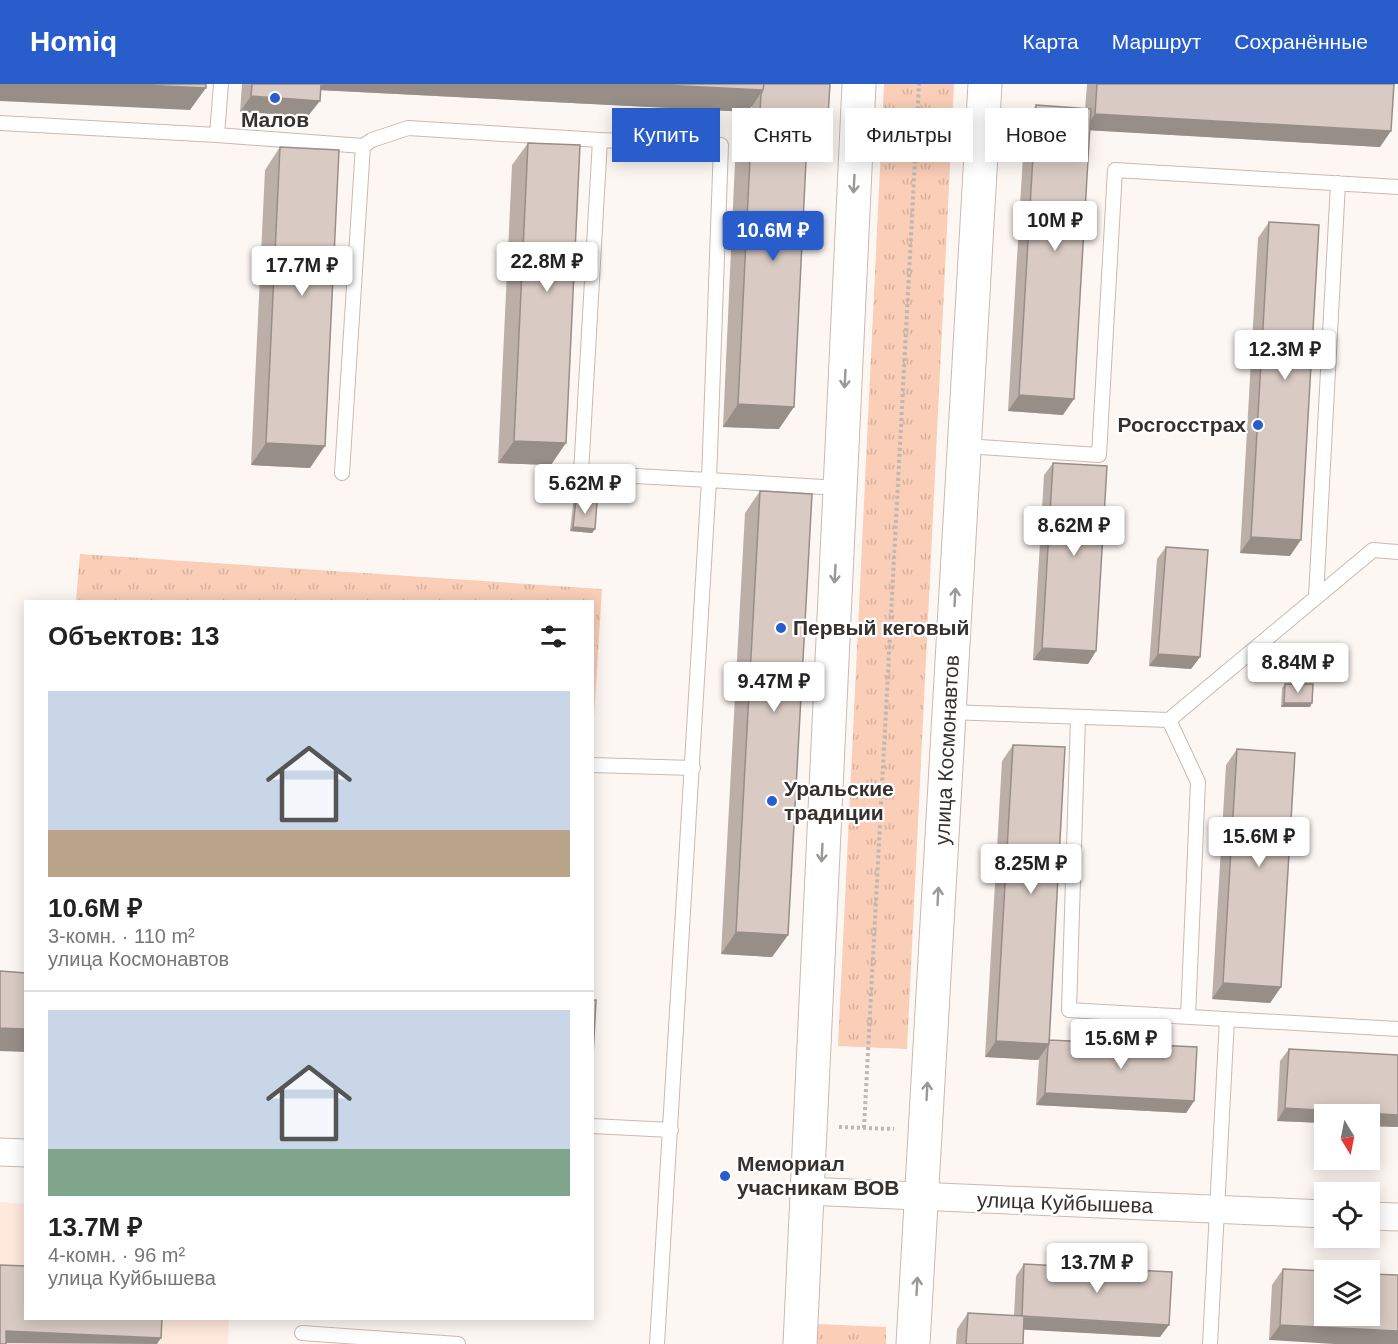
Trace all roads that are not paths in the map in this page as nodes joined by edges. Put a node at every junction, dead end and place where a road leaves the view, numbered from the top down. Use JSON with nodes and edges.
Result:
{"nodes":[{"id":1,"x":221,"y":84,"type":"edge"},
{"id":2,"x":859,"y":84,"type":"edge"},
{"id":3,"x":985,"y":84,"type":"edge"},
{"id":4,"x":0,"y":123,"type":"edge"},
{"id":5,"x":217,"y":135,"type":"junction"},
{"id":6,"x":600,"y":140,"type":"junction"},
{"id":7,"x":363,"y":146,"type":"junction"},
{"id":8,"x":1338,"y":183,"type":"junction"},
{"id":9,"x":1398,"y":187,"type":"edge"},
{"id":10,"x":964,"y":446,"type":"junction"},
{"id":11,"x":342,"y":472,"type":"dead end"},
{"id":12,"x":709,"y":480,"type":"junction"},
{"id":13,"x":839,"y":488,"type":"junction"},
{"id":14,"x":1398,"y":552,"type":"edge"},
{"id":15,"x":1316,"y":597,"type":"junction"},
{"id":16,"x":949,"y":712,"type":"junction"},
{"id":17,"x":1078,"y":717,"type":"junction"},
{"id":18,"x":1169,"y":720,"type":"junction"},
{"id":19,"x":594,"y":765,"type":"edge"},
{"id":20,"x":693,"y":768,"type":"junction"},
{"id":21,"x":1188,"y":1017,"type":"junction"},
{"id":22,"x":1227,"y":1019,"type":"junction"},
{"id":23,"x":1398,"y":1029,"type":"edge"},
{"id":24,"x":594,"y":1126,"type":"edge"},
{"id":25,"x":670,"y":1130,"type":"junction"},
{"id":26,"x":0,"y":1152,"type":"edge"},
{"id":27,"x":24,"y":1153,"type":"edge"},
{"id":28,"x":806,"y":1191,"type":"junction"},
{"id":29,"x":922,"y":1197,"type":"junction"},
{"id":30,"x":1216,"y":1210,"type":"junction"},
{"id":31,"x":1314,"y":1214,"type":"edge"},
{"id":32,"x":1380,"y":1216,"type":"edge"},
{"id":33,"x":1398,"y":1217,"type":"edge"},
{"id":34,"x":302,"y":1333,"type":"dead end"},
{"id":35,"x":458,"y":1344,"type":"edge"},
{"id":36,"x":657,"y":1344,"type":"edge"},
{"id":37,"x":800,"y":1344,"type":"edge"},
{"id":38,"x":913,"y":1344,"type":"edge"},
{"id":39,"x":1210,"y":1344,"type":"edge"}],
"edges":[{"from":1,"to":5,"type":"lane"},
{"from":2,"to":13,"type":"street","one_way":true},
{"from":3,"to":10,"type":"street","name":"улица Космонавтов"},
{"from":4,"to":5,"type":"lane"},
{"from":5,"to":7,"type":"lane"},
{"from":6,"to":7,"type":"lane"},
{"from":6,"to":12,"type":"lane"},
{"from":6,"to":12,"type":"lane"},
{"from":7,"to":11,"type":"lane"},
{"from":8,"to":9,"type":"lane"},
{"from":8,"to":10,"type":"lane"},
{"from":8,"to":15,"type":"lane"},
{"from":16,"to":10,"type":"street","name":"улица Космонавтов","one_way":true},
{"from":12,"to":13,"type":"lane"},
{"from":12,"to":20,"type":"lane"},
{"from":13,"to":28,"type":"street","one_way":true},
{"from":14,"to":15,"type":"lane"},
{"from":15,"to":18,"type":"lane"},
{"from":16,"to":17,"type":"lane"},
{"from":29,"to":16,"type":"street","name":"улица Космонавтов","one_way":true},
{"from":17,"to":18,"type":"lane"},
{"from":17,"to":21,"type":"lane"},
{"from":18,"to":21,"type":"lane"},
{"from":19,"to":20,"type":"lane"},
{"from":20,"to":25,"type":"lane"},
{"from":21,"to":22,"type":"lane"},
{"from":22,"to":23,"type":"lane"},
{"from":22,"to":30,"type":"lane"},
{"from":24,"to":25,"type":"lane"},
{"from":25,"to":36,"type":"lane"},
{"from":26,"to":27,"type":"street"},
{"from":28,"to":29,"type":"street","name":"улица Куйбышева"},
{"from":28,"to":37,"type":"street"},
{"from":29,"to":30,"type":"street","name":"улица Куйбышева"},
{"from":38,"to":29,"type":"street","name":"улица Космонавтов","one_way":true},
{"from":30,"to":31,"type":"street","name":"улица Куйбышева"},
{"from":30,"to":39,"type":"lane"},
{"from":32,"to":33,"type":"street"},
{"from":34,"to":35,"type":"lane"}]}
